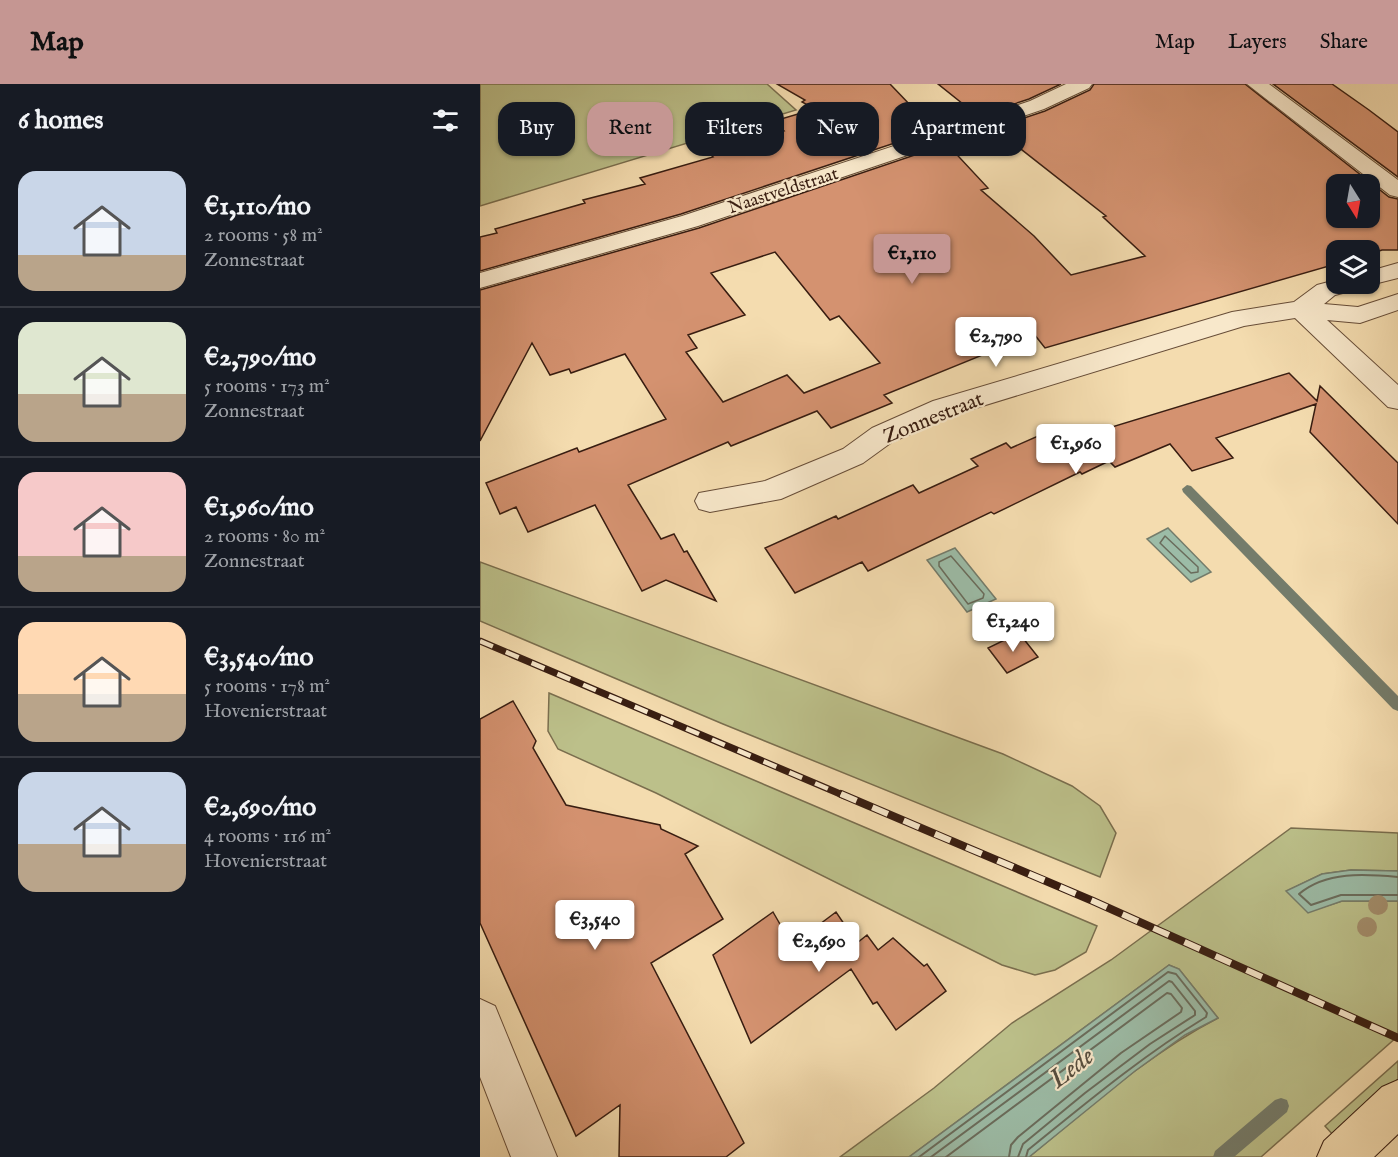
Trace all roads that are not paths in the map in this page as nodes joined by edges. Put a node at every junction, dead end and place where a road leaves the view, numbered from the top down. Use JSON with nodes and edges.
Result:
{"nodes":[{"id":1,"x":1082,"y":84,"type":"edge"},
{"id":2,"x":1257,"y":84,"type":"edge"},
{"id":3,"x":1398,"y":190,"type":"edge"},
{"id":4,"x":1398,"y":270,"type":"edge"},
{"id":5,"x":1380,"y":275,"type":"edge"},
{"id":6,"x":480,"y":281,"type":"edge"},
{"id":7,"x":1326,"y":290,"type":"edge"},
{"id":8,"x":1398,"y":302,"type":"edge"},
{"id":9,"x":1301,"y":309,"type":"junction"},
{"id":10,"x":1398,"y":400,"type":"edge"},
{"id":11,"x":710,"y":501,"type":"dead end"},
{"id":12,"x":480,"y":1021,"type":"edge"},
{"id":13,"x":1398,"y":1103,"type":"edge"},
{"id":14,"x":1342,"y":1156,"type":"edge"},
{"id":15,"x":534,"y":1157,"type":"edge"}],
"edges":[{"from":1,"to":6,"type":"street","name":"Naastveldstraat"},
{"from":2,"to":3,"type":"street"},
{"from":4,"to":5,"type":"street"},
{"from":7,"to":9,"type":"street","name":"Zonnestraat"},
{"from":8,"to":9,"type":"street","name":"Zonnestraat"},
{"from":9,"to":10,"type":"street"},
{"from":9,"to":11,"type":"street","name":"Zonnestraat"},
{"from":12,"to":15,"type":"street"},
{"from":13,"to":14,"type":"main road"}]}
